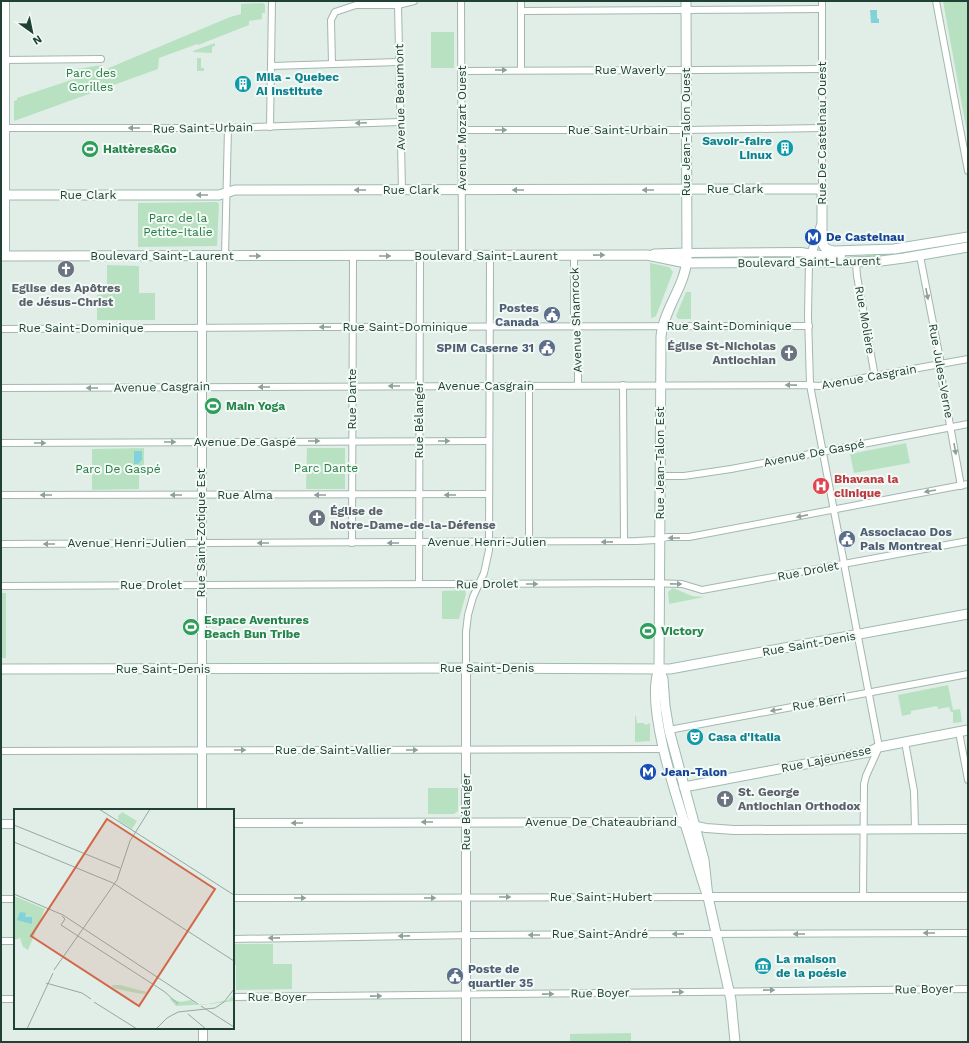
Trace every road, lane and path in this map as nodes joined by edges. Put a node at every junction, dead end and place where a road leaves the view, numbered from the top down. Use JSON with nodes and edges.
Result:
{"nodes":[{"id":1,"x":5,"y":1,"type":"edge"},
{"id":2,"x":272,"y":1,"type":"edge"},
{"id":3,"x":414,"y":1,"type":"edge"},
{"id":4,"x":461,"y":1,"type":"edge"},
{"id":5,"x":521,"y":1,"type":"edge"},
{"id":6,"x":822,"y":1,"type":"edge"},
{"id":7,"x":936,"y":1,"type":"edge"},
{"id":8,"x":398,"y":5,"type":"junction"},
{"id":9,"x":686,"y":5,"type":"edge"},
{"id":10,"x":822,"y":9,"type":"junction"},
{"id":11,"x":521,"y":10,"type":"junction"},
{"id":12,"x":101,"y":59,"type":"dead end"},
{"id":13,"x":6,"y":60,"type":"junction"},
{"id":14,"x":399,"y":62,"type":"junction"},
{"id":15,"x":332,"y":64,"type":"junction"},
{"id":16,"x":271,"y":66,"type":"junction"},
{"id":17,"x":822,"y":69,"type":"junction"},
{"id":18,"x":462,"y":70,"type":"junction"},
{"id":19,"x":521,"y":70,"type":"junction"},
{"id":20,"x":686,"y":70,"type":"junction"},
{"id":21,"x":400,"y":122,"type":"junction"},
{"id":22,"x":270,"y":127,"type":"junction"},
{"id":23,"x":6,"y":128,"type":"junction"},
{"id":24,"x":228,"y":128,"type":"junction"},
{"id":25,"x":822,"y":128,"type":"junction"},
{"id":26,"x":462,"y":130,"type":"junction"},
{"id":27,"x":686,"y":130,"type":"junction"},
{"id":28,"x":968,"y":171,"type":"edge"},
{"id":29,"x":822,"y":189,"type":"junction"},
{"id":30,"x":402,"y":190,"type":"junction"},
{"id":31,"x":462,"y":190,"type":"junction"},
{"id":32,"x":686,"y":190,"type":"junction"},
{"id":33,"x":227,"y":193,"type":"junction"},
{"id":34,"x":3,"y":195,"type":"edge"},
{"id":35,"x":822,"y":223,"type":"junction"},
{"id":36,"x":968,"y":236,"type":"edge"},
{"id":37,"x":968,"y":247,"type":"edge"},
{"id":38,"x":859,"y":250,"type":"junction"},
{"id":39,"x":687,"y":253,"type":"junction"},
{"id":40,"x":647,"y":255,"type":"junction"},
{"id":41,"x":3,"y":256,"type":"edge"},
{"id":42,"x":202,"y":256,"type":"junction"},
{"id":43,"x":225,"y":256,"type":"junction"},
{"id":44,"x":352,"y":256,"type":"junction"},
{"id":45,"x":420,"y":256,"type":"junction"},
{"id":46,"x":462,"y":256,"type":"junction"},
{"id":47,"x":490,"y":256,"type":"junction"},
{"id":48,"x":574,"y":256,"type":"junction"},
{"id":49,"x":920,"y":256,"type":"junction"},
{"id":50,"x":810,"y":258,"type":"junction"},
{"id":51,"x":856,"y":262,"type":"junction"},
{"id":52,"x":686,"y":263,"type":"junction"},
{"id":53,"x":576,"y":326,"type":"junction"},
{"id":54,"x":663,"y":326,"type":"junction"},
{"id":55,"x":808,"y":326,"type":"junction"},
{"id":56,"x":352,"y":327,"type":"junction"},
{"id":57,"x":420,"y":327,"type":"junction"},
{"id":58,"x":490,"y":327,"type":"junction"},
{"id":59,"x":202,"y":328,"type":"junction"},
{"id":60,"x":1,"y":329,"type":"edge"},
{"id":61,"x":968,"y":359,"type":"edge"},
{"id":62,"x":940,"y":364,"type":"junction"},
{"id":63,"x":875,"y":377,"type":"junction"},
{"id":64,"x":578,"y":385,"type":"junction"},
{"id":65,"x":623,"y":385,"type":"junction"},
{"id":66,"x":660,"y":385,"type":"junction"},
{"id":67,"x":810,"y":385,"type":"junction"},
{"id":68,"x":352,"y":386,"type":"junction"},
{"id":69,"x":420,"y":386,"type":"junction"},
{"id":70,"x":489,"y":386,"type":"junction"},
{"id":71,"x":529,"y":386,"type":"junction"},
{"id":72,"x":201,"y":387,"type":"junction"},
{"id":73,"x":1,"y":388,"type":"edge"},
{"id":74,"x":968,"y":424,"type":"edge"},
{"id":75,"x":951,"y":427,"type":"junction"},
{"id":76,"x":352,"y":441,"type":"junction"},
{"id":77,"x":419,"y":441,"type":"junction"},
{"id":78,"x":489,"y":441,"type":"junction"},
{"id":79,"x":202,"y":442,"type":"junction"},
{"id":80,"x":1,"y":443,"type":"edge"},
{"id":81,"x":823,"y":451,"type":"junction"},
{"id":82,"x":660,"y":476,"type":"junction"},
{"id":83,"x":968,"y":484,"type":"edge"},
{"id":84,"x":961,"y":486,"type":"junction"},
{"id":85,"x":489,"y":494,"type":"junction"},
{"id":86,"x":1,"y":495,"type":"edge"},
{"id":87,"x":201,"y":495,"type":"junction"},
{"id":88,"x":352,"y":495,"type":"junction"},
{"id":89,"x":419,"y":495,"type":"junction"},
{"id":90,"x":834,"y":509,"type":"junction"},
{"id":91,"x":660,"y":539,"type":"junction"},
{"id":92,"x":968,"y":541,"type":"edge"},
{"id":93,"x":489,"y":542,"type":"junction"},
{"id":94,"x":529,"y":542,"type":"junction"},
{"id":95,"x":624,"y":542,"type":"junction"},
{"id":96,"x":202,"y":543,"type":"junction"},
{"id":97,"x":352,"y":543,"type":"junction"},
{"id":98,"x":419,"y":543,"type":"junction"},
{"id":99,"x":1,"y":544,"type":"edge"},
{"id":100,"x":844,"y":564,"type":"junction"},
{"id":101,"x":419,"y":584,"type":"junction"},
{"id":102,"x":479,"y":584,"type":"junction"},
{"id":103,"x":659,"y":584,"type":"junction"},
{"id":104,"x":201,"y":585,"type":"junction"},
{"id":105,"x":1,"y":586,"type":"edge"},
{"id":106,"x":968,"y":614,"type":"edge"},
{"id":107,"x":858,"y":635,"type":"junction"},
{"id":108,"x":201,"y":668,"type":"junction"},
{"id":109,"x":466,"y":668,"type":"junction"},
{"id":110,"x":1,"y":669,"type":"edge"},
{"id":111,"x":659,"y":669,"type":"junction"},
{"id":112,"x":968,"y":674,"type":"edge"},
{"id":113,"x":869,"y":692,"type":"junction"},
{"id":114,"x":669,"y":730,"type":"junction"},
{"id":115,"x":963,"y":731,"type":"edge"},
{"id":116,"x":905,"y":742,"type":"junction"},
{"id":117,"x":879,"y":747,"type":"junction"},
{"id":118,"x":664,"y":749,"type":"junction"},
{"id":119,"x":201,"y":750,"type":"junction"},
{"id":120,"x":466,"y":750,"type":"junction"},
{"id":121,"x":1,"y":751,"type":"edge"},
{"id":122,"x":968,"y":780,"type":"edge"},
{"id":123,"x":684,"y":787,"type":"junction"},
{"id":124,"x":202,"y":809,"type":"edge"},
{"id":125,"x":466,"y":822,"type":"junction"},
{"id":126,"x":234,"y":823,"type":"edge"},
{"id":127,"x":685,"y":823,"type":"junction"},
{"id":128,"x":1,"y":824,"type":"edge"},
{"id":129,"x":14,"y":824,"type":"edge"},
{"id":130,"x":695,"y":825,"type":"junction"},
{"id":131,"x":915,"y":829,"type":"junction"},
{"id":132,"x":968,"y":829,"type":"edge"},
{"id":133,"x":863,"y":830,"type":"junction"},
{"id":134,"x":708,"y":897,"type":"junction"},
{"id":135,"x":863,"y":897,"type":"junction"},
{"id":136,"x":234,"y":898,"type":"edge"},
{"id":137,"x":466,"y":898,"type":"junction"},
{"id":138,"x":968,"y":898,"type":"edge"},
{"id":139,"x":1,"y":899,"type":"edge"},
{"id":140,"x":14,"y":899,"type":"edge"},
{"id":141,"x":968,"y":933,"type":"edge"},
{"id":142,"x":717,"y":934,"type":"junction"},
{"id":143,"x":465,"y":935,"type":"junction"},
{"id":144,"x":234,"y":939,"type":"edge"},
{"id":145,"x":1,"y":941,"type":"edge"},
{"id":146,"x":14,"y":941,"type":"edge"},
{"id":147,"x":968,"y":989,"type":"edge"},
{"id":148,"x":730,"y":991,"type":"junction"},
{"id":149,"x":466,"y":995,"type":"junction"},
{"id":150,"x":234,"y":997,"type":"edge"},
{"id":151,"x":1,"y":999,"type":"edge"},
{"id":152,"x":14,"y":999,"type":"edge"},
{"id":153,"x":203,"y":1029,"type":"edge"},
{"id":154,"x":203,"y":1042,"type":"edge"},
{"id":155,"x":466,"y":1042,"type":"edge"},
{"id":156,"x":735,"y":1042,"type":"edge"}],
"edges":[{"from":1,"to":13,"type":"street"},
{"from":2,"to":16,"type":"street"},
{"from":3,"to":8,"type":"street"},
{"from":4,"to":18,"type":"street","name":"Avenue Mozart Ouest"},
{"from":5,"to":11,"type":"street"},
{"from":6,"to":10,"type":"street","name":"Rue De Castelnau Ouest"},
{"from":7,"to":28,"type":"street"},
{"from":8,"to":14,"type":"street","name":"Avenue Beaumont"},
{"from":8,"to":15,"type":"street"},
{"from":9,"to":10,"type":"street"},
{"from":9,"to":11,"type":"street"},
{"from":9,"to":20,"type":"main road","name":"Rue Jean-Talon Ouest"},
{"from":10,"to":17,"type":"street","name":"Rue De Castelnau Ouest"},
{"from":11,"to":19,"type":"street"},
{"from":12,"to":13,"type":"street"},
{"from":13,"to":23,"type":"street"},
{"from":14,"to":15,"type":"street"},
{"from":14,"to":21,"type":"street","name":"Avenue Beaumont"},
{"from":15,"to":16,"type":"street"},
{"from":16,"to":22,"type":"street"},
{"from":17,"to":20,"type":"street","name":"Rue Waverly"},
{"from":17,"to":25,"type":"street","name":"Rue De Castelnau Ouest"},
{"from":18,"to":19,"type":"street","name":"Rue Waverly","one_way":true},
{"from":18,"to":26,"type":"street","name":"Avenue Mozart Ouest"},
{"from":19,"to":20,"type":"street","name":"Rue Waverly"},
{"from":20,"to":27,"type":"main road","name":"Rue Jean-Talon Ouest"},
{"from":21,"to":22,"type":"street","name":"Rue Saint-Urbain","one_way":true},
{"from":21,"to":30,"type":"street","name":"Avenue Beaumont"},
{"from":22,"to":24,"type":"street","name":"Rue Saint-Urbain"},
{"from":24,"to":23,"type":"street","name":"Rue Saint-Urbain","one_way":true},
{"from":23,"to":34,"type":"street"},
{"from":24,"to":33,"type":"street"},
{"from":25,"to":27,"type":"street","name":"Rue Saint-Urbain"},
{"from":25,"to":29,"type":"street","name":"Rue De Castelnau Ouest"},
{"from":26,"to":27,"type":"street","name":"Rue Saint-Urbain","one_way":true},
{"from":26,"to":31,"type":"street","name":"Avenue Mozart Ouest"},
{"from":27,"to":32,"type":"main road","name":"Rue Jean-Talon Ouest"},
{"from":29,"to":32,"type":"main road","name":"Rue Clark"},
{"from":29,"to":35,"type":"main road","name":"Rue De Castelnau Ouest"},
{"from":30,"to":31,"type":"main road","name":"Rue Clark"},
{"from":30,"to":33,"type":"main road","name":"Rue Clark","one_way":true},
{"from":32,"to":31,"type":"main road","name":"Rue Clark","one_way":true},
{"from":31,"to":46,"type":"street","name":"Avenue Mozart Ouest"},
{"from":32,"to":39,"type":"main road","name":"Rue Jean-Talon Ouest"},
{"from":33,"to":34,"type":"main road","name":"Rue Clark","one_way":true},
{"from":33,"to":43,"type":"street"},
{"from":34,"to":41,"type":"street"},
{"from":35,"to":38,"type":"main road","name":"Boulevard Saint-Laurent"},
{"from":35,"to":50,"type":"street","name":"Rue De Castelnau Ouest"},
{"from":36,"to":38,"type":"main road","name":"Boulevard Saint-Laurent"},
{"from":37,"to":49,"type":"main road","name":"Boulevard Saint-Laurent"},
{"from":38,"to":50,"type":"street","name":"Boulevard Saint-Laurent"},
{"from":39,"to":40,"type":"main road"},
{"from":39,"to":50,"type":"street","name":"Boulevard Saint-Laurent"},
{"from":39,"to":52,"type":"main road","name":"Rue Jean-Talon Ouest"},
{"from":48,"to":40,"type":"main road","name":"Boulevard Saint-Laurent","one_way":true},
{"from":40,"to":52,"type":"main road","name":"Boulevard Saint-Laurent"},
{"from":41,"to":42,"type":"main road","name":"Boulevard Saint-Laurent"},
{"from":42,"to":43,"type":"main road","name":"Boulevard Saint-Laurent"},
{"from":42,"to":59,"type":"street","name":"Rue Saint-Zotique Est"},
{"from":43,"to":44,"type":"main road","name":"Boulevard Saint-Laurent","one_way":true},
{"from":44,"to":45,"type":"main road","name":"Boulevard Saint-Laurent","one_way":true},
{"from":44,"to":56,"type":"street","name":"Rue Dante"},
{"from":45,"to":46,"type":"main road","name":"Boulevard Saint-Laurent"},
{"from":45,"to":57,"type":"street","name":"Rue Bélanger"},
{"from":46,"to":47,"type":"main road","name":"Boulevard Saint-Laurent"},
{"from":47,"to":48,"type":"main road","name":"Boulevard Saint-Laurent"},
{"from":47,"to":58,"type":"street","name":"Rue Bélanger"},
{"from":48,"to":53,"type":"street","name":"Avenue Shamrock"},
{"from":49,"to":51,"type":"main road","name":"Boulevard Saint-Laurent"},
{"from":49,"to":62,"type":"street","name":"Rue Jules-Verne","one_way":true},
{"from":50,"to":51,"type":"main road","name":"Boulevard Saint-Laurent"},
{"from":50,"to":52,"type":"main road","name":"Boulevard Saint-Laurent"},
{"from":50,"to":55,"type":"street"},
{"from":51,"to":63,"type":"street","name":"Rue Molière"},
{"from":52,"to":54,"type":"main road","name":"Rue Jean-Talon Est"},
{"from":53,"to":54,"type":"street","name":"Rue Saint-Dominique"},
{"from":53,"to":58,"type":"street","name":"Rue Saint-Dominique"},
{"from":53,"to":64,"type":"street","name":"Avenue Shamrock"},
{"from":54,"to":55,"type":"street","name":"Rue Saint-Dominique"},
{"from":54,"to":66,"type":"main road","name":"Rue Jean-Talon Est"},
{"from":55,"to":67,"type":"street"},
{"from":56,"to":57,"type":"street","name":"Rue Saint-Dominique"},
{"from":56,"to":59,"type":"street","name":"Rue Saint-Dominique","one_way":true},
{"from":56,"to":68,"type":"street","name":"Rue Dante"},
{"from":57,"to":58,"type":"street","name":"Rue Saint-Dominique"},
{"from":57,"to":69,"type":"street","name":"Rue Bélanger"},
{"from":58,"to":70,"type":"street","name":"Rue Bélanger"},
{"from":59,"to":60,"type":"street","name":"Rue Saint-Dominique"},
{"from":59,"to":72,"type":"street","name":"Rue Saint-Zotique Est"},
{"from":61,"to":62,"type":"street","name":"Avenue Casgrain"},
{"from":62,"to":63,"type":"street","name":"Avenue Casgrain"},
{"from":62,"to":75,"type":"street","name":"Rue Jules-Verne"},
{"from":63,"to":67,"type":"street","name":"Avenue Casgrain"},
{"from":64,"to":65,"type":"street","name":"Avenue Casgrain"},
{"from":64,"to":71,"type":"street","name":"Avenue Casgrain"},
{"from":65,"to":66,"type":"street","name":"Avenue Casgrain"},
{"from":65,"to":95,"type":"street"},
{"from":67,"to":66,"type":"street","name":"Avenue Casgrain","one_way":true},
{"from":66,"to":82,"type":"main road","name":"Rue Jean-Talon Est"},
{"from":67,"to":81,"type":"street"},
{"from":69,"to":68,"type":"street","name":"Avenue Casgrain","one_way":true},
{"from":68,"to":72,"type":"street","name":"Avenue Casgrain","one_way":true},
{"from":68,"to":76,"type":"street","name":"Rue Dante"},
{"from":69,"to":70,"type":"street","name":"Avenue Casgrain"},
{"from":69,"to":77,"type":"street","name":"Rue Bélanger"},
{"from":70,"to":71,"type":"street","name":"Avenue Casgrain"},
{"from":70,"to":78,"type":"street","name":"Rue Bélanger"},
{"from":71,"to":94,"type":"street"},
{"from":72,"to":73,"type":"street","name":"Avenue Casgrain","one_way":true},
{"from":72,"to":79,"type":"street","name":"Rue Saint-Zotique Est"},
{"from":74,"to":75,"type":"street","name":"Avenue De Gaspé"},
{"from":75,"to":81,"type":"street","name":"Avenue De Gaspé"},
{"from":75,"to":84,"type":"street","name":"Rue Jules-Verne","one_way":true},
{"from":76,"to":77,"type":"street","name":"Avenue De Gaspé"},
{"from":79,"to":76,"type":"street","name":"Avenue De Gaspé","one_way":true},
{"from":76,"to":88,"type":"street","name":"Rue Dante"},
{"from":77,"to":78,"type":"street","name":"Avenue De Gaspé","one_way":true},
{"from":77,"to":89,"type":"street","name":"Rue Bélanger"},
{"from":78,"to":85,"type":"street","name":"Rue Bélanger"},
{"from":80,"to":79,"type":"street","name":"Avenue De Gaspé","one_way":true},
{"from":79,"to":87,"type":"street","name":"Rue Saint-Zotique Est"},
{"from":81,"to":82,"type":"street","name":"Avenue De Gaspé"},
{"from":81,"to":90,"type":"street"},
{"from":82,"to":91,"type":"main road","name":"Rue Jean-Talon Est"},
{"from":83,"to":84,"type":"street","name":"Avenue Henri-Julien"},
{"from":84,"to":90,"type":"street","name":"Avenue Henri-Julien","one_way":true},
{"from":85,"to":89,"type":"street","name":"Rue Alma","one_way":true},
{"from":85,"to":93,"type":"street","name":"Rue Bélanger"},
{"from":87,"to":86,"type":"street","name":"Rue Alma","one_way":true},
{"from":88,"to":87,"type":"street","name":"Rue Alma","one_way":true},
{"from":87,"to":96,"type":"street","name":"Rue Saint-Zotique Est"},
{"from":88,"to":89,"type":"street","name":"Rue Alma"},
{"from":88,"to":97,"type":"street","name":"Rue Dante"},
{"from":89,"to":98,"type":"street","name":"Rue Bélanger"},
{"from":90,"to":91,"type":"street","name":"Avenue Henri-Julien","one_way":true},
{"from":90,"to":100,"type":"street"},
{"from":91,"to":95,"type":"street","name":"Avenue Henri-Julien"},
{"from":91,"to":103,"type":"main road","name":"Rue Jean-Talon Est"},
{"from":92,"to":100,"type":"street","name":"Rue Drolet"},
{"from":93,"to":94,"type":"street","name":"Avenue Henri-Julien"},
{"from":93,"to":98,"type":"street","name":"Avenue Henri-Julien"},
{"from":93,"to":102,"type":"street","name":"Rue Bélanger"},
{"from":95,"to":94,"type":"street","name":"Avenue Henri-Julien","one_way":true},
{"from":97,"to":96,"type":"street","name":"Avenue Henri-Julien","one_way":true},
{"from":96,"to":99,"type":"street","name":"Avenue Henri-Julien","one_way":true},
{"from":96,"to":104,"type":"street","name":"Rue Saint-Zotique Est"},
{"from":98,"to":97,"type":"street","name":"Avenue Henri-Julien","one_way":true},
{"from":98,"to":101,"type":"street","name":"Rue Bélanger"},
{"from":103,"to":100,"type":"street","name":"Rue Drolet","one_way":true},
{"from":100,"to":107,"type":"street"},
{"from":101,"to":102,"type":"street","name":"Rue Drolet"},
{"from":101,"to":104,"type":"street","name":"Rue Drolet"},
{"from":102,"to":103,"type":"street","name":"Rue Drolet","one_way":true},
{"from":102,"to":109,"type":"street","name":"Rue Bélanger"},
{"from":103,"to":111,"type":"main road","name":"Rue Jean-Talon Est"},
{"from":104,"to":105,"type":"street","name":"Rue Drolet"},
{"from":104,"to":108,"type":"street","name":"Rue Saint-Zotique Est"},
{"from":106,"to":107,"type":"main road","name":"Rue Saint-Denis"},
{"from":107,"to":111,"type":"main road","name":"Rue Saint-Denis"},
{"from":107,"to":113,"type":"street"},
{"from":108,"to":109,"type":"main road","name":"Rue Saint-Denis"},
{"from":108,"to":110,"type":"main road","name":"Rue Saint-Denis"},
{"from":108,"to":119,"type":"street","name":"Rue Saint-Zotique Est"},
{"from":109,"to":111,"type":"main road","name":"Rue Saint-Denis"},
{"from":109,"to":120,"type":"street","name":"Rue Bélanger"},
{"from":111,"to":114,"type":"main road","name":"Rue Jean-Talon Est"},
{"from":111,"to":118,"type":"main road","name":"Rue Jean-Talon Est"},
{"from":112,"to":113,"type":"street","name":"Rue Berri"},
{"from":113,"to":114,"type":"street","name":"Rue Berri","one_way":true},
{"from":113,"to":117,"type":"street"},
{"from":114,"to":123,"type":"main road","name":"Rue Jean-Talon Est"},
{"from":115,"to":116,"type":"main road","name":"Rue Lajeunesse"},
{"from":115,"to":122,"type":"street"},
{"from":116,"to":117,"type":"main road","name":"Rue Lajeunesse"},
{"from":116,"to":131,"type":"street"},
{"from":117,"to":123,"type":"main road","name":"Rue Lajeunesse"},
{"from":117,"to":133,"type":"street"},
{"from":118,"to":120,"type":"street","name":"Rue de Saint-Vallier"},
{"from":118,"to":127,"type":"main road","name":"Rue Jean-Talon Est"},
{"from":119,"to":120,"type":"street","name":"Rue de Saint-Vallier","one_way":true},
{"from":119,"to":121,"type":"street","name":"Rue de Saint-Vallier"},
{"from":119,"to":124,"type":"street","name":"Rue Saint-Zotique Est"},
{"from":120,"to":125,"type":"street","name":"Rue Bélanger"},
{"from":123,"to":130,"type":"main road","name":"Rue Jean-Talon Est"},
{"from":125,"to":126,"type":"street","name":"Avenue De Chateaubriand","one_way":true},
{"from":125,"to":127,"type":"street","name":"Avenue De Chateaubriand"},
{"from":125,"to":137,"type":"street","name":"Rue Bélanger"},
{"from":127,"to":130,"type":"street","name":"Avenue De Chateaubriand"},
{"from":127,"to":134,"type":"main road","name":"Rue Jean-Talon Est"},
{"from":128,"to":129,"type":"street"},
{"from":130,"to":133,"type":"street","name":"Avenue De Chateaubriand"},
{"from":130,"to":134,"type":"main road","name":"Rue Jean-Talon Est"},
{"from":131,"to":132,"type":"street","name":"Avenue De Chateaubriand"},
{"from":131,"to":133,"type":"street","name":"Avenue De Chateaubriand"},
{"from":133,"to":135,"type":"street"},
{"from":134,"to":135,"type":"street","name":"Rue Saint-Hubert"},
{"from":137,"to":134,"type":"street","name":"Rue Saint-Hubert","one_way":true},
{"from":134,"to":142,"type":"main road","name":"Rue Jean-Talon Est"},
{"from":135,"to":138,"type":"street","name":"Rue Saint-Hubert"},
{"from":136,"to":137,"type":"street","name":"Rue Saint-Hubert","one_way":true},
{"from":137,"to":143,"type":"street","name":"Rue Bélanger"},
{"from":139,"to":140,"type":"street"},
{"from":141,"to":142,"type":"street","name":"Rue Saint-André","one_way":true},
{"from":142,"to":143,"type":"street","name":"Rue Saint-André","one_way":true},
{"from":142,"to":148,"type":"main road","name":"Rue Jean-Talon Est"},
{"from":143,"to":144,"type":"street","name":"Rue Saint-André","one_way":true},
{"from":143,"to":149,"type":"street","name":"Rue Bélanger"},
{"from":145,"to":146,"type":"street"},
{"from":148,"to":147,"type":"street","name":"Rue Boyer","one_way":true},
{"from":149,"to":148,"type":"street","name":"Rue Boyer","one_way":true},
{"from":148,"to":156,"type":"main road","name":"Rue Jean-Talon Est"},
{"from":150,"to":149,"type":"street","name":"Rue Boyer","one_way":true},
{"from":149,"to":155,"type":"street","name":"Rue Bélanger"},
{"from":151,"to":152,"type":"street"},
{"from":153,"to":154,"type":"street"}]}
